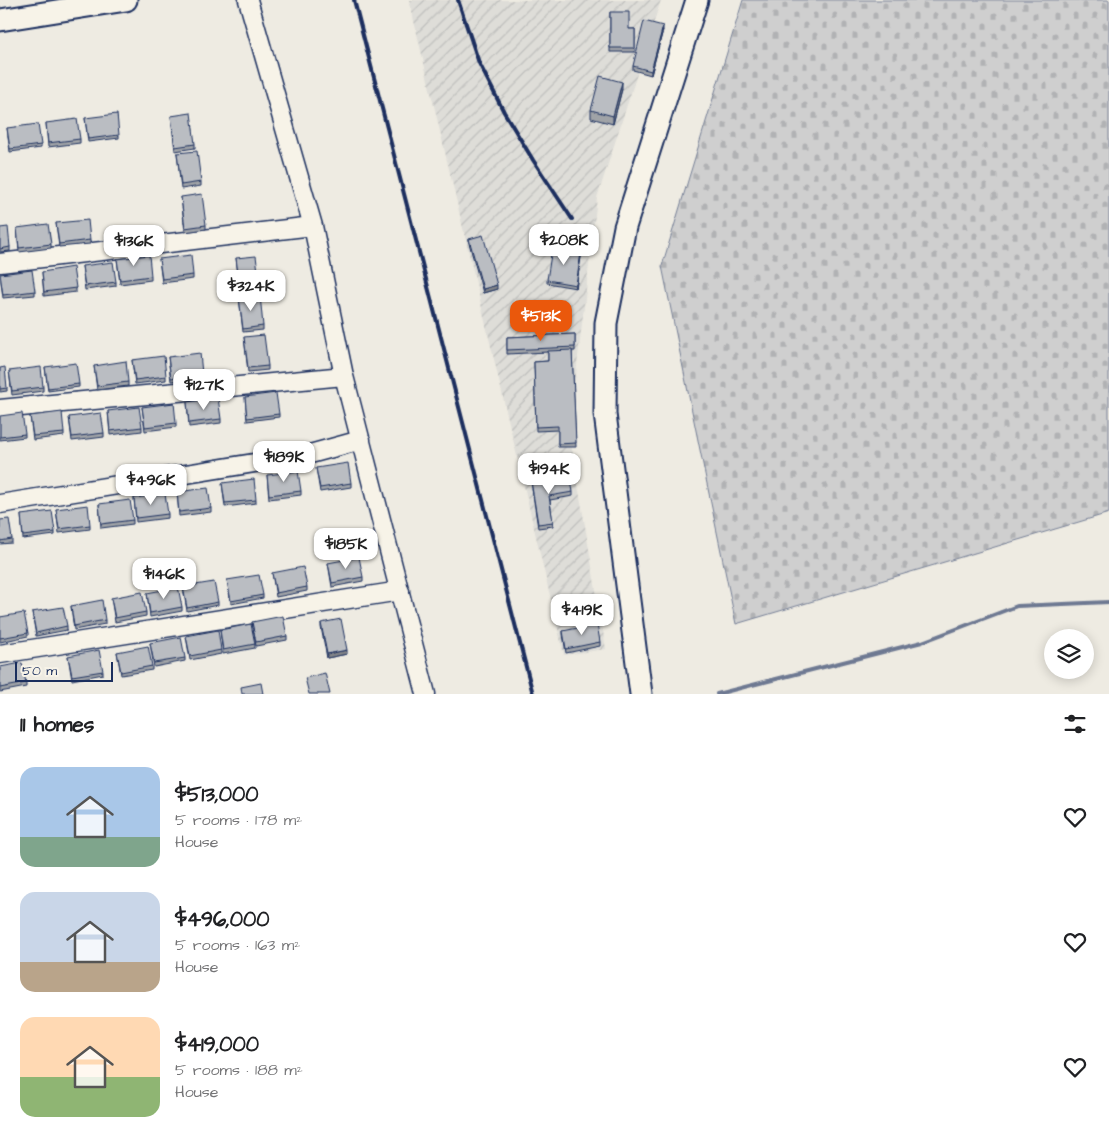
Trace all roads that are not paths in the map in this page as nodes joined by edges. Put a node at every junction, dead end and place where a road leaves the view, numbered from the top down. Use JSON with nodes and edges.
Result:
{"nodes":[{"id":1,"x":126,"y":0,"type":"edge"},
{"id":2,"x":248,"y":0,"type":"edge"},
{"id":3,"x":697,"y":0,"type":"edge"},
{"id":4,"x":0,"y":20,"type":"edge"},
{"id":5,"x":313,"y":226,"type":"junction"},
{"id":6,"x":0,"y":263,"type":"edge"},
{"id":7,"x":344,"y":376,"type":"junction"},
{"id":8,"x":0,"y":409,"type":"edge"},
{"id":9,"x":361,"y":440,"type":"junction"},
{"id":10,"x":0,"y":504,"type":"edge"},
{"id":11,"x":400,"y":590,"type":"junction"},
{"id":12,"x":0,"y":654,"type":"edge"},
{"id":13,"x":641,"y":693,"type":"edge"},
{"id":14,"x":426,"y":694,"type":"edge"}],
"edges":[{"from":1,"to":4,"type":"main road"},
{"from":2,"to":5,"type":"street"},
{"from":3,"to":13,"type":"main road"},
{"from":5,"to":6,"type":"street"},
{"from":5,"to":7,"type":"street"},
{"from":7,"to":8,"type":"street"},
{"from":7,"to":9,"type":"street"},
{"from":9,"to":10,"type":"street"},
{"from":9,"to":11,"type":"street"},
{"from":11,"to":12,"type":"street"},
{"from":11,"to":14,"type":"street"}]}
